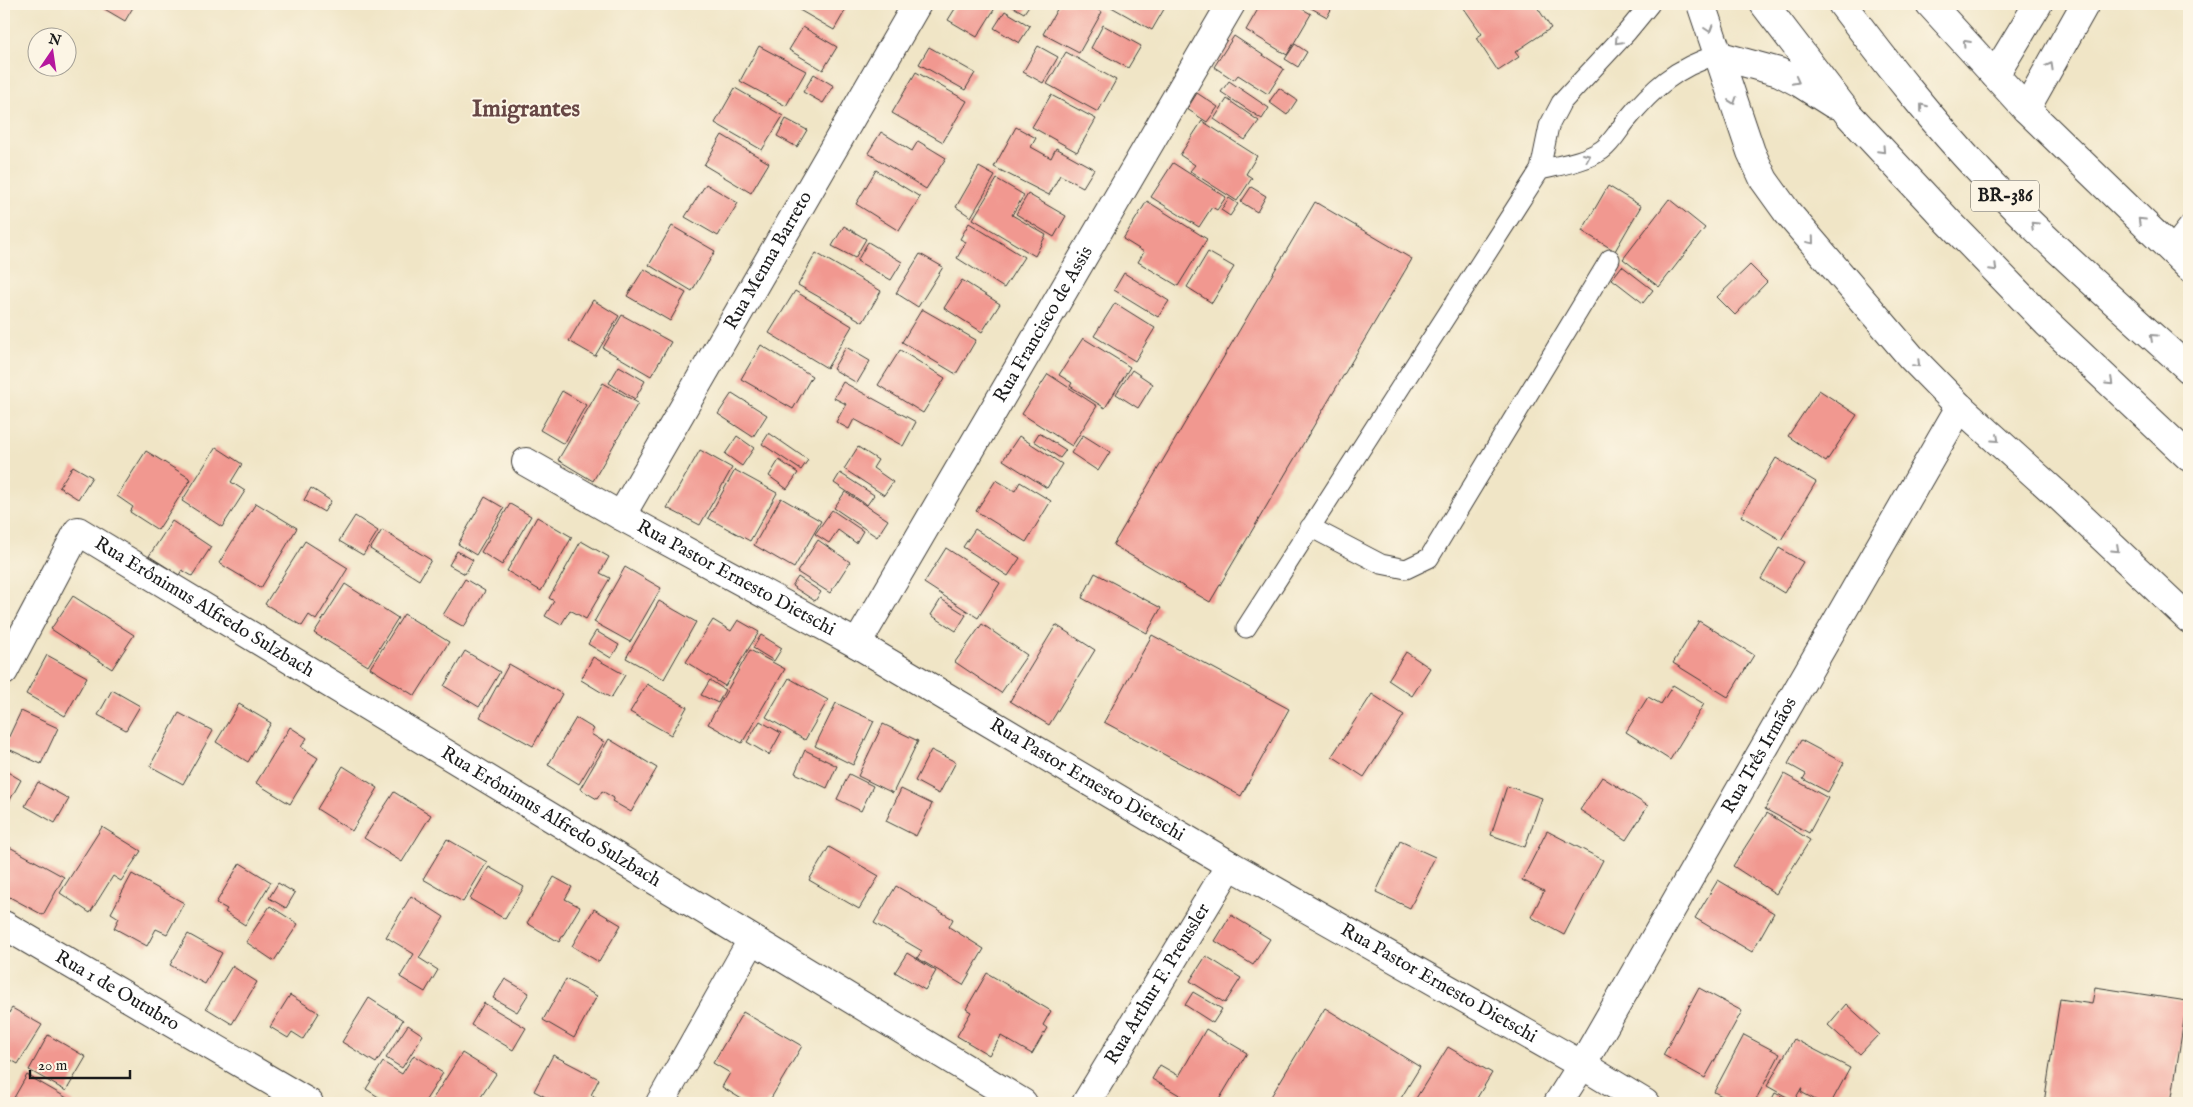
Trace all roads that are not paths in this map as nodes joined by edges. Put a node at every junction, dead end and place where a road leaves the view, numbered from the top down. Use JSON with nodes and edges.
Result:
{"nodes":[{"id":1,"x":917,"y":4,"type":"edge"},
{"id":2,"x":1231,"y":4,"type":"edge"},
{"id":3,"x":1650,"y":4,"type":"edge"},
{"id":4,"x":1701,"y":4,"type":"edge"},
{"id":5,"x":1764,"y":4,"type":"edge"},
{"id":6,"x":1842,"y":4,"type":"edge"},
{"id":7,"x":1930,"y":4,"type":"edge"},
{"id":8,"x":2038,"y":4,"type":"edge"},
{"id":9,"x":2085,"y":4,"type":"edge"},
{"id":10,"x":1717,"y":55,"type":"junction"},
{"id":11,"x":1995,"y":75,"type":"junction"},
{"id":12,"x":2026,"y":109,"type":"junction"},
{"id":13,"x":1848,"y":115,"type":"junction"},
{"id":14,"x":1540,"y":170,"type":"junction"},
{"id":15,"x":2189,"y":225,"type":"edge"},
{"id":16,"x":2180,"y":258,"type":"edge"},
{"id":17,"x":1610,"y":259,"type":"dead end"},
{"id":18,"x":2189,"y":369,"type":"edge"},
{"id":19,"x":1960,"y":407,"type":"junction"},
{"id":20,"x":2189,"y":457,"type":"edge"},
{"id":21,"x":526,"y":462,"type":"dead end"},
{"id":22,"x":621,"y":516,"type":"junction"},
{"id":23,"x":1310,"y":527,"type":"junction"},
{"id":24,"x":2189,"y":619,"type":"edge"},
{"id":25,"x":1246,"y":628,"type":"dead end"},
{"id":26,"x":857,"y":644,"type":"junction"},
{"id":27,"x":4,"y":671,"type":"edge"},
{"id":28,"x":1230,"y":865,"type":"junction"},
{"id":29,"x":4,"y":925,"type":"edge"},
{"id":30,"x":752,"y":940,"type":"junction"},
{"id":31,"x":1582,"y":1066,"type":"junction"},
{"id":32,"x":309,"y":1103,"type":"edge"},
{"id":33,"x":660,"y":1103,"type":"edge"},
{"id":34,"x":1023,"y":1103,"type":"edge"},
{"id":35,"x":1086,"y":1103,"type":"edge"},
{"id":36,"x":1558,"y":1103,"type":"edge"},
{"id":37,"x":1645,"y":1103,"type":"edge"}],
"edges":[{"from":1,"to":22,"type":"main road","name":"Rua Menna Barreto"},
{"from":2,"to":26,"type":"main road","name":"Rua Francisco de Assis"},
{"from":3,"to":14,"type":"lane","one_way":true},
{"from":4,"to":10,"type":"main road","one_way":true},
{"from":5,"to":13,"type":"main road","number":"BR-386"},
{"from":18,"to":6,"type":"main road","number":"BR-386","one_way":true},
{"from":11,"to":7,"type":"main road","one_way":true},
{"from":8,"to":11,"type":"main road"},
{"from":12,"to":9,"type":"main road","one_way":true},
{"from":10,"to":13,"type":"main road","one_way":true},
{"from":14,"to":10,"type":"lane","one_way":true},
{"from":10,"to":19,"type":"main road","one_way":true},
{"from":11,"to":12,"type":"main road"},
{"from":16,"to":12,"type":"main road","one_way":true},
{"from":13,"to":20,"type":"main road","number":"BR-386","one_way":true},
{"from":14,"to":23,"type":"lane"},
{"from":15,"to":16,"type":"lane"},
{"from":17,"to":23,"type":"lane"},
{"from":19,"to":24,"type":"main road","one_way":true},
{"from":19,"to":31,"type":"main road","name":"Rua Três Irmãos"},
{"from":21,"to":22,"type":"main road","name":"Rua Pastor Ernesto Dietschi"},
{"from":22,"to":26,"type":"main road","name":"Rua Pastor Ernesto Dietschi"},
{"from":23,"to":25,"type":"lane"},
{"from":26,"to":28,"type":"main road","name":"Rua Pastor Ernesto Dietschi"},
{"from":27,"to":30,"type":"main road","name":"Rua Erônimus Alfredo Sulzbach"},
{"from":28,"to":31,"type":"main road","name":"Rua Pastor Ernesto Dietschi"},
{"from":28,"to":35,"type":"main road","name":"Rua Arthur F. Preussler"},
{"from":29,"to":32,"type":"main road","name":"Rua 1 de Outubro"},
{"from":30,"to":33,"type":"main road"},
{"from":30,"to":34,"type":"main road","name":"Rua Erônimus Alfredo Sulzbach"},
{"from":31,"to":36,"type":"main road","name":"Rua Três Irmãos"},
{"from":31,"to":37,"type":"main road","name":"Rua Pastor Ernesto Dietschi"}]}
